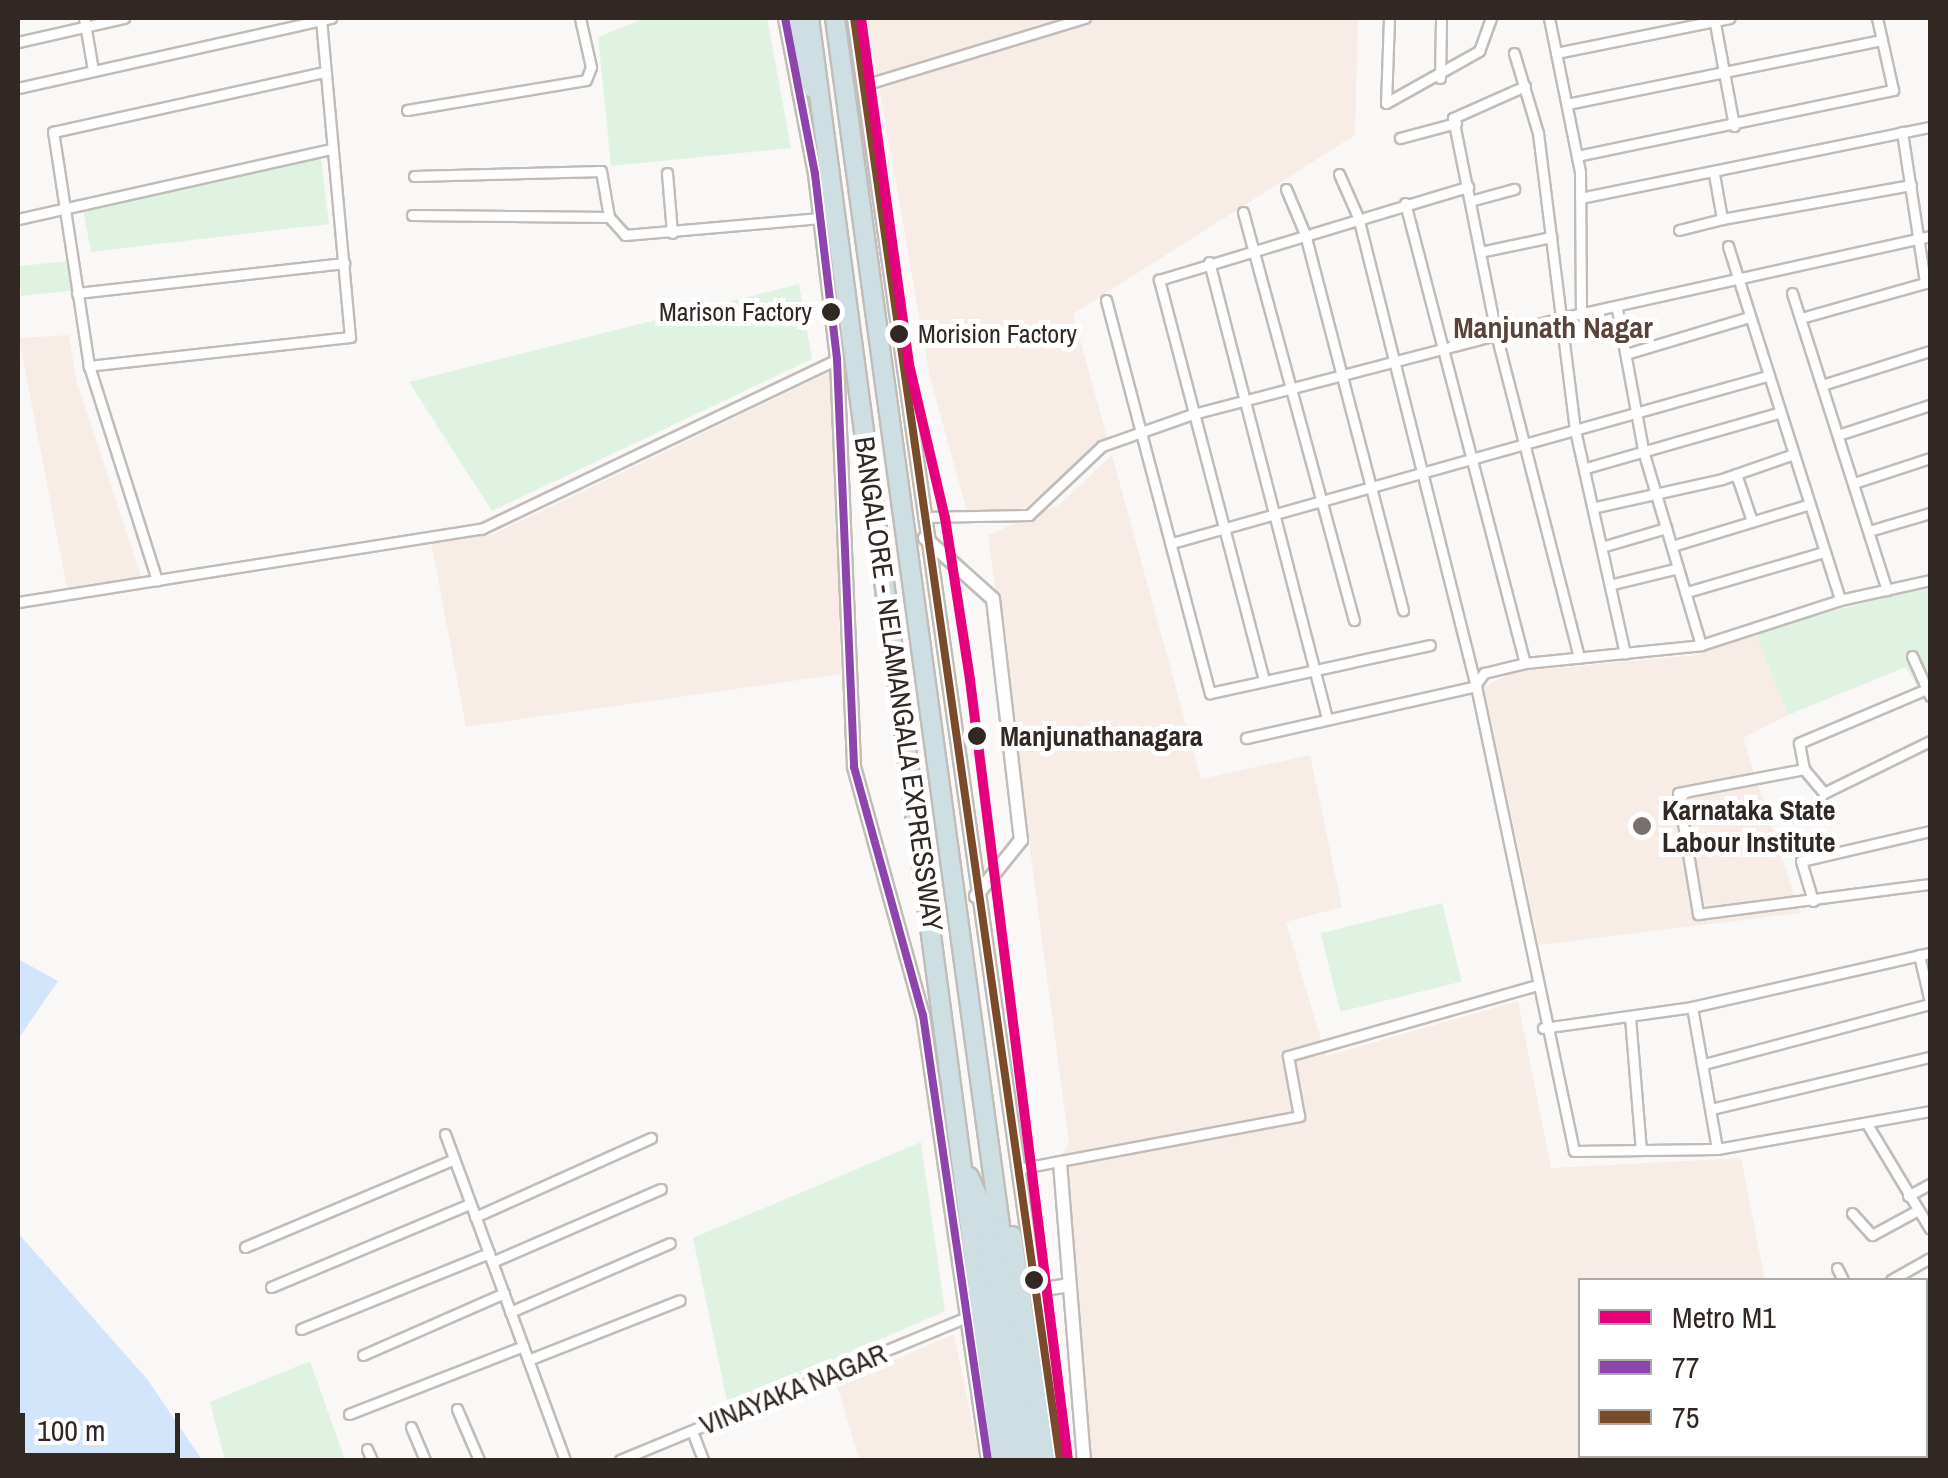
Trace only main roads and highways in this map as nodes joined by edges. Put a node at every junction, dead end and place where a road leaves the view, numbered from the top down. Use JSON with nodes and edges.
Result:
{"nodes":[{"id":1,"x":794,"y":18,"type":"edge"},
{"id":2,"x":810,"y":18,"type":"edge"},
{"id":3,"x":835,"y":18,"type":"edge"},
{"id":4,"x":823,"y":116,"type":"junction"},
{"id":5,"x":967,"y":1172,"type":"junction"},
{"id":6,"x":992,"y":1217,"type":"junction"},
{"id":7,"x":1000,"y":1460,"type":"edge"},
{"id":8,"x":1018,"y":1460,"type":"edge"},
{"id":9,"x":1032,"y":1460,"type":"edge"},
{"id":10,"x":1046,"y":1460,"type":"edge"}],
"edges":[{"from":1,"to":4,"type":"highway"},
{"from":2,"to":4,"type":"highway","name":"BANGALORE - NELAMANGALA EXPRESSWAY"},
{"from":3,"to":6,"type":"highway","name":"BANGALORE - NELAMANGALA EXPRESSWAY"},
{"from":4,"to":5,"type":"highway","name":"BANGALORE - NELAMANGALA EXPRESSWAY"},
{"from":5,"to":6,"type":"highway"},
{"from":5,"to":7,"type":"highway"},
{"from":6,"to":8,"type":"highway"},
{"from":6,"to":9,"type":"highway"},
{"from":6,"to":10,"type":"highway"}]}
